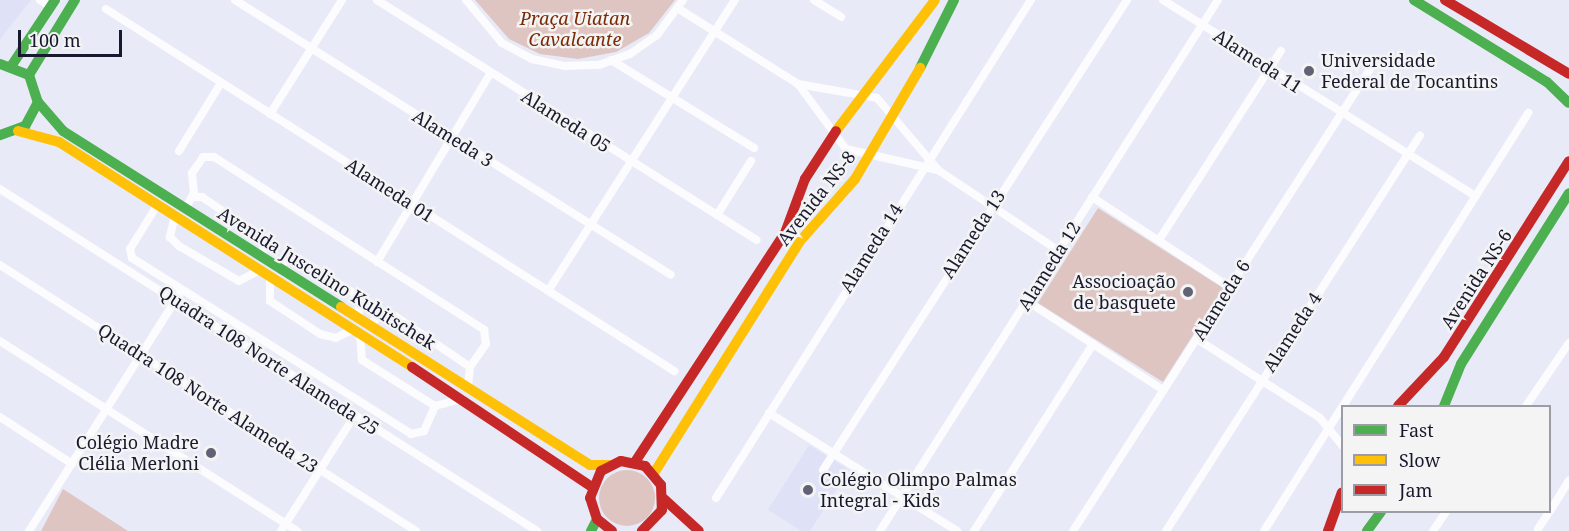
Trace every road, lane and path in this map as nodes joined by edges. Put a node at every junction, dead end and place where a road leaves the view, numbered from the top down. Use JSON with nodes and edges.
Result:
{"nodes":[{"id":1,"x":40,"y":0,"type":"edge"},
{"id":2,"x":75,"y":0,"type":"edge"},
{"id":3,"x":235,"y":0,"type":"edge"},
{"id":4,"x":342,"y":0,"type":"edge"},
{"id":5,"x":377,"y":0,"type":"edge"},
{"id":6,"x":466,"y":0,"type":"edge"},
{"id":7,"x":683,"y":0,"type":"edge"},
{"id":8,"x":735,"y":0,"type":"edge"},
{"id":9,"x":814,"y":0,"type":"edge"},
{"id":10,"x":935,"y":0,"type":"edge"},
{"id":11,"x":954,"y":0,"type":"edge"},
{"id":12,"x":1031,"y":0,"type":"edge"},
{"id":13,"x":1127,"y":0,"type":"edge"},
{"id":14,"x":1163,"y":0,"type":"edge"},
{"id":15,"x":1218,"y":0,"type":"edge"},
{"id":16,"x":1414,"y":0,"type":"edge"},
{"id":17,"x":1445,"y":0,"type":"edge"},
{"id":18,"x":53,"y":3,"type":"edge"},
{"id":19,"x":106,"y":9,"type":"dead end"},
{"id":20,"x":679,"y":9,"type":"junction"},
{"id":21,"x":841,"y":18,"type":"dead end"},
{"id":22,"x":1202,"y":25,"type":"junction"},
{"id":23,"x":715,"y":32,"type":"junction"},
{"id":24,"x":311,"y":48,"type":"junction"},
{"id":25,"x":1281,"y":51,"type":"dead end"},
{"id":26,"x":611,"y":60,"type":"junction"},
{"id":27,"x":0,"y":64,"type":"edge"},
{"id":28,"x":12,"y":65,"type":"junction"},
{"id":29,"x":1271,"y":69,"type":"junction"},
{"id":30,"x":1370,"y":69,"type":"dead end"},
{"id":31,"x":489,"y":74,"type":"junction"},
{"id":32,"x":1569,"y":74,"type":"edge"},
{"id":33,"x":29,"y":75,"type":"junction"},
{"id":34,"x":221,"y":82,"type":"junction"},
{"id":35,"x":798,"y":84,"type":"junction"},
{"id":36,"x":859,"y":95,"type":"junction"},
{"id":37,"x":671,"y":96,"type":"junction"},
{"id":38,"x":38,"y":102,"type":"junction"},
{"id":39,"x":1569,"y":103,"type":"edge"},
{"id":40,"x":1528,"y":113,"type":"dead end"},
{"id":41,"x":270,"y":114,"type":"junction"},
{"id":42,"x":1340,"y":114,"type":"junction"},
{"id":43,"x":896,"y":116,"type":"junction"},
{"id":44,"x":18,"y":131,"type":"junction"},
{"id":45,"x":0,"y":135,"type":"edge"},
{"id":46,"x":833,"y":135,"type":"junction"},
{"id":47,"x":1420,"y":135,"type":"dead end"},
{"id":48,"x":451,"y":137,"type":"junction"},
{"id":49,"x":754,"y":148,"type":"dead end"},
{"id":50,"x":179,"y":151,"type":"dead end"},
{"id":51,"x":1407,"y":155,"type":"junction"},
{"id":52,"x":870,"y":156,"type":"junction"},
{"id":53,"x":928,"y":157,"type":"junction"},
{"id":54,"x":631,"y":160,"type":"junction"},
{"id":55,"x":751,"y":161,"type":"dead end"},
{"id":56,"x":1569,"y":161,"type":"edge"},
{"id":57,"x":920,"y":167,"type":"junction"},
{"id":58,"x":938,"y":170,"type":"junction"},
{"id":59,"x":0,"y":189,"type":"edge"},
{"id":60,"x":1569,"y":193,"type":"edge"},
{"id":61,"x":1476,"y":196,"type":"junction"},
{"id":62,"x":193,"y":197,"type":"junction"},
{"id":63,"x":1092,"y":198,"type":"junction"},
{"id":64,"x":410,"y":202,"type":"junction"},
{"id":65,"x":158,"y":204,"type":"junction"},
{"id":66,"x":990,"y":207,"type":"junction"},
{"id":67,"x":185,"y":208,"type":"junction"},
{"id":68,"x":175,"y":215,"type":"junction"},
{"id":69,"x":717,"y":215,"type":"junction"},
{"id":70,"x":590,"y":225,"type":"junction"},
{"id":71,"x":756,"y":240,"type":"dead end"},
{"id":72,"x":1158,"y":240,"type":"junction"},
{"id":73,"x":1059,"y":252,"type":"junction"},
{"id":74,"x":262,"y":257,"type":"junction"},
{"id":75,"x":377,"y":262,"type":"junction"},
{"id":76,"x":0,"y":265,"type":"edge"},
{"id":77,"x":277,"y":267,"type":"junction"},
{"id":78,"x":265,"y":273,"type":"junction"},
{"id":79,"x":671,"y":275,"type":"dead end"},
{"id":80,"x":1228,"y":286,"type":"junction"},
{"id":81,"x":182,"y":290,"type":"junction"},
{"id":82,"x":548,"y":291,"type":"junction"},
{"id":83,"x":176,"y":300,"type":"junction"},
{"id":84,"x":1027,"y":301,"type":"junction"},
{"id":85,"x":358,"y":318,"type":"junction"},
{"id":86,"x":370,"y":326,"type":"junction"},
{"id":87,"x":357,"y":331,"type":"junction"},
{"id":88,"x":1197,"y":339,"type":"junction"},
{"id":89,"x":0,"y":341,"type":"edge"},
{"id":90,"x":1569,"y":343,"type":"edge"},
{"id":91,"x":1093,"y":344,"type":"junction"},
{"id":92,"x":141,"y":355,"type":"junction"},
{"id":93,"x":470,"y":367,"type":"junction"},
{"id":94,"x":674,"y":371,"type":"dead end"},
{"id":95,"x":1261,"y":380,"type":"junction"},
{"id":96,"x":468,"y":387,"type":"junction"},
{"id":97,"x":1163,"y":390,"type":"junction"},
{"id":98,"x":462,"y":399,"type":"junction"},
{"id":99,"x":1344,"y":405,"type":"edge"},
{"id":100,"x":1399,"y":405,"type":"edge"},
{"id":101,"x":1444,"y":405,"type":"edge"},
{"id":102,"x":1527,"y":405,"type":"edge"},
{"id":103,"x":435,"y":406,"type":"junction"},
{"id":104,"x":106,"y":410,"type":"junction"},
{"id":105,"x":769,"y":413,"type":"junction"},
{"id":106,"x":355,"y":415,"type":"junction"},
{"id":107,"x":0,"y":417,"type":"edge"},
{"id":108,"x":1320,"y":418,"type":"junction"},
{"id":109,"x":1339,"y":418,"type":"edge"},
{"id":110,"x":1330,"y":428,"type":"junction"},
{"id":111,"x":411,"y":434,"type":"junction"},
{"id":112,"x":1341,"y":444,"type":"edge"},
{"id":113,"x":404,"y":446,"type":"junction"},
{"id":114,"x":832,"y":452,"type":"junction"},
{"id":115,"x":634,"y":462,"type":"junction"},
{"id":116,"x":72,"y":464,"type":"junction"},
{"id":117,"x":609,"y":465,"type":"junction"},
{"id":118,"x":320,"y":470,"type":"junction"},
{"id":119,"x":823,"y":470,"type":"dead end"},
{"id":120,"x":654,"y":473,"type":"junction"},
{"id":121,"x":1569,"y":481,"type":"edge"},
{"id":122,"x":591,"y":487,"type":"junction"},
{"id":123,"x":902,"y":495,"type":"junction"},
{"id":124,"x":1341,"y":495,"type":"edge"},
{"id":125,"x":716,"y":498,"type":"dead end"},
{"id":126,"x":664,"y":499,"type":"junction"},
{"id":127,"x":1551,"y":508,"type":"edge"},
{"id":128,"x":1380,"y":513,"type":"edge"},
{"id":129,"x":1445,"y":513,"type":"edge"},
{"id":130,"x":1548,"y":513,"type":"edge"},
{"id":131,"x":597,"y":519,"type":"junction"},
{"id":132,"x":283,"y":527,"type":"edge"},
{"id":133,"x":645,"y":529,"type":"edge"},
{"id":134,"x":1538,"y":529,"type":"dead end"},
{"id":135,"x":28,"y":531,"type":"edge"},
{"id":136,"x":297,"y":531,"type":"edge"},
{"id":137,"x":416,"y":531,"type":"edge"},
{"id":138,"x":537,"y":531,"type":"edge"},
{"id":139,"x":591,"y":531,"type":"edge"},
{"id":140,"x":612,"y":531,"type":"edge"},
{"id":141,"x":661,"y":531,"type":"edge"},
{"id":142,"x":699,"y":531,"type":"edge"},
{"id":143,"x":880,"y":531,"type":"edge"},
{"id":144,"x":957,"y":531,"type":"edge"},
{"id":145,"x":974,"y":531,"type":"edge"},
{"id":146,"x":1073,"y":531,"type":"edge"},
{"id":147,"x":1166,"y":531,"type":"edge"},
{"id":148,"x":1264,"y":531,"type":"edge"},
{"id":149,"x":1328,"y":531,"type":"edge"},
{"id":150,"x":1367,"y":531,"type":"edge"},
{"id":151,"x":1433,"y":531,"type":"edge"}],
"edges":[{"from":1,"to":18,"type":"street"},
{"from":2,"to":33,"type":"street"},
{"from":3,"to":24,"type":"street","name":"Alameda 3"},
{"from":4,"to":24,"type":"street"},
{"from":5,"to":31,"type":"street","name":"Alameda 05"},
{"from":6,"to":26,"type":"street"},
{"from":7,"to":20,"type":"street"},
{"from":8,"to":23,"type":"street"},
{"from":9,"to":21,"type":"street"},
{"from":10,"to":36,"type":"street","name":"Avenida NS-8"},
{"from":11,"to":43,"type":"street","name":"Avenida NS-8"},
{"from":12,"to":53,"type":"street","name":"Alameda 14"},
{"from":13,"to":66,"type":"street","name":"Alameda 13"},
{"from":14,"to":22,"type":"street","name":"Alameda 11"},
{"from":15,"to":22,"type":"street","name":"Alameda 12"},
{"from":16,"to":39,"type":"street"},
{"from":17,"to":32,"type":"street"},
{"from":18,"to":28,"type":"street"},
{"from":19,"to":34,"type":"street","name":"Alameda 01"},
{"from":20,"to":23,"type":"street"},
{"from":20,"to":26,"type":"street"},
{"from":22,"to":29,"type":"street","name":"Alameda 11"},
{"from":22,"to":63,"type":"street","name":"Alameda 12"},
{"from":23,"to":35,"type":"street"},
{"from":23,"to":37,"type":"street"},
{"from":24,"to":41,"type":"street"},
{"from":24,"to":48,"type":"street","name":"Alameda 3"},
{"from":25,"to":29,"type":"street"},
{"from":26,"to":37,"type":"street"},
{"from":27,"to":28,"type":"street"},
{"from":28,"to":33,"type":"street"},
{"from":29,"to":42,"type":"street","name":"Alameda 11"},
{"from":29,"to":72,"type":"street"},
{"from":30,"to":42,"type":"street","name":"Alameda 6"},
{"from":31,"to":48,"type":"street"},
{"from":31,"to":54,"type":"street","name":"Alameda 05"},
{"from":33,"to":38,"type":"street"},
{"from":34,"to":41,"type":"street","name":"Alameda 01"},
{"from":34,"to":50,"type":"street"},
{"from":35,"to":36,"type":"street"},
{"from":35,"to":46,"type":"street"},
{"from":36,"to":43,"type":"street"},
{"from":36,"to":46,"type":"street","name":"Avenida NS-8"},
{"from":37,"to":49,"type":"street"},
{"from":37,"to":54,"type":"street"},
{"from":38,"to":44,"type":"street"},
{"from":38,"to":67,"type":"street","name":"Avenida Juscelino Kubitschek"},
{"from":40,"to":61,"type":"street"},
{"from":41,"to":64,"type":"street","name":"Alameda 01"},
{"from":42,"to":51,"type":"street","name":"Alameda 11"},
{"from":42,"to":80,"type":"street","name":"Alameda 6"},
{"from":43,"to":52,"type":"street","name":"Avenida NS-8"},
{"from":43,"to":53,"type":"street"},
{"from":44,"to":45,"type":"street"},
{"from":44,"to":65,"type":"street","name":"Avenida Juscelino Kubitschek"},
{"from":46,"to":52,"type":"street"},
{"from":46,"to":115,"type":"street","name":"Avenida NS-8"},
{"from":47,"to":51,"type":"street","name":"Alameda 4"},
{"from":48,"to":64,"type":"street"},
{"from":48,"to":70,"type":"street","name":"Alameda 3"},
{"from":51,"to":61,"type":"street","name":"Alameda 11"},
{"from":51,"to":95,"type":"street","name":"Alameda 4"},
{"from":52,"to":57,"type":"street"},
{"from":52,"to":120,"type":"street","name":"Avenida NS-8"},
{"from":53,"to":57,"type":"street","name":"Alameda 14"},
{"from":53,"to":58,"type":"street"},
{"from":54,"to":69,"type":"street","name":"Alameda 05"},
{"from":54,"to":70,"type":"street"},
{"from":55,"to":69,"type":"street"},
{"from":56,"to":100,"type":"street","name":"Avenida NS-6"},
{"from":57,"to":58,"type":"street"},
{"from":57,"to":105,"type":"street","name":"Alameda 14"},
{"from":58,"to":66,"type":"street"},
{"from":59,"to":83,"type":"street","name":"Quadra 108 Norte Alameda 25"},
{"from":60,"to":101,"type":"street","name":"Avenida NS-6"},
{"from":61,"to":99,"type":"street"},
{"from":62,"to":67,"type":"street"},
{"from":62,"to":74,"type":"street"},
{"from":62,"to":75,"type":"street"},
{"from":63,"to":72,"type":"street"},
{"from":63,"to":73,"type":"street","name":"Alameda 12"},
{"from":64,"to":75,"type":"street"},
{"from":64,"to":82,"type":"street","name":"Alameda 01"},
{"from":65,"to":68,"type":"street","name":"Avenida Juscelino Kubitschek"},
{"from":65,"to":81,"type":"street"},
{"from":66,"to":73,"type":"street"},
{"from":66,"to":114,"type":"street","name":"Alameda 13"},
{"from":67,"to":74,"type":"street","name":"Avenida Juscelino Kubitschek"},
{"from":68,"to":78,"type":"street","name":"Avenida Juscelino Kubitschek"},
{"from":68,"to":78,"type":"street","name":"Avenida Juscelino Kubitschek"},
{"from":69,"to":71,"type":"street","name":"Alameda 05"},
{"from":70,"to":79,"type":"street","name":"Alameda 3"},
{"from":70,"to":82,"type":"street"},
{"from":72,"to":80,"type":"street"},
{"from":73,"to":84,"type":"street","name":"Alameda 12"},
{"from":74,"to":77,"type":"street","name":"Avenida Juscelino Kubitschek"},
{"from":75,"to":93,"type":"street"},
{"from":76,"to":92,"type":"street","name":"Quadra 108 Norte Alameda 23"},
{"from":77,"to":85,"type":"street","name":"Avenida Juscelino Kubitschek"},
{"from":77,"to":85,"type":"street"},
{"from":78,"to":87,"type":"street","name":"Avenida Juscelino Kubitschek"},
{"from":78,"to":87,"type":"street"},
{"from":80,"to":88,"type":"street","name":"Alameda 6"},
{"from":81,"to":83,"type":"street"},
{"from":81,"to":111,"type":"street"},
{"from":82,"to":94,"type":"street","name":"Alameda 01"},
{"from":83,"to":92,"type":"street"},
{"from":83,"to":106,"type":"street","name":"Quadra 108 Norte Alameda 25"},
{"from":84,"to":91,"type":"street"},
{"from":84,"to":123,"type":"street","name":"Alameda 12"},
{"from":85,"to":86,"type":"street","name":"Avenida Juscelino Kubitschek"},
{"from":86,"to":93,"type":"street"},
{"from":86,"to":96,"type":"street","name":"Avenida Juscelino Kubitschek"},
{"from":87,"to":98,"type":"street","name":"Avenida Juscelino Kubitschek"},
{"from":87,"to":103,"type":"street"},
{"from":88,"to":95,"type":"street"},
{"from":88,"to":97,"type":"street","name":"Alameda 6"},
{"from":89,"to":104,"type":"street"},
{"from":90,"to":102,"type":"street"},
{"from":91,"to":97,"type":"street"},
{"from":91,"to":145,"type":"street"},
{"from":92,"to":104,"type":"street"},
{"from":92,"to":118,"type":"street","name":"Quadra 108 Norte Alameda 23"},
{"from":93,"to":96,"type":"street"},
{"from":95,"to":108,"type":"street"},
{"from":95,"to":147,"type":"street","name":"Alameda 4"},
{"from":96,"to":117,"type":"street","name":"Avenida Juscelino Kubitschek"},
{"from":97,"to":146,"type":"street","name":"Alameda 6"},
{"from":98,"to":103,"type":"street"},
{"from":98,"to":122,"type":"street","name":"Avenida Juscelino Kubitschek"},
{"from":103,"to":111,"type":"street"},
{"from":104,"to":116,"type":"street"},
{"from":104,"to":132,"type":"street"},
{"from":105,"to":114,"type":"street"},
{"from":105,"to":125,"type":"street","name":"Alameda 14"},
{"from":106,"to":113,"type":"street","name":"Quadra 108 Norte Alameda 25"},
{"from":106,"to":118,"type":"street"},
{"from":107,"to":116,"type":"street"},
{"from":108,"to":109,"type":"street"},
{"from":108,"to":110,"type":"street"},
{"from":109,"to":110,"type":"street"},
{"from":110,"to":112,"type":"street"},
{"from":110,"to":148,"type":"street"},
{"from":111,"to":113,"type":"street"},
{"from":113,"to":138,"type":"street","name":"Quadra 108 Norte Alameda 25"},
{"from":114,"to":119,"type":"street","name":"Alameda 13"},
{"from":114,"to":123,"type":"street"},
{"from":115,"to":117,"type":"street","name":"Avenida Juscelino Kubitschek"},
{"from":115,"to":120,"type":"street"},
{"from":116,"to":135,"type":"street"},
{"from":117,"to":122,"type":"street"},
{"from":118,"to":132,"type":"street"},
{"from":118,"to":137,"type":"street","name":"Quadra 108 Norte Alameda 23"},
{"from":120,"to":126,"type":"street"},
{"from":121,"to":127,"type":"street"},
{"from":122,"to":131,"type":"street"},
{"from":123,"to":143,"type":"street","name":"Alameda 12"},
{"from":123,"to":144,"type":"street"},
{"from":124,"to":149,"type":"street"},
{"from":126,"to":133,"type":"street"},
{"from":126,"to":142,"type":"street"},
{"from":128,"to":150,"type":"street"},
{"from":129,"to":151,"type":"street"},
{"from":130,"to":134,"type":"street"},
{"from":131,"to":139,"type":"street"},
{"from":131,"to":140,"type":"street"},
{"from":132,"to":136,"type":"street"},
{"from":133,"to":141,"type":"street"}]}
